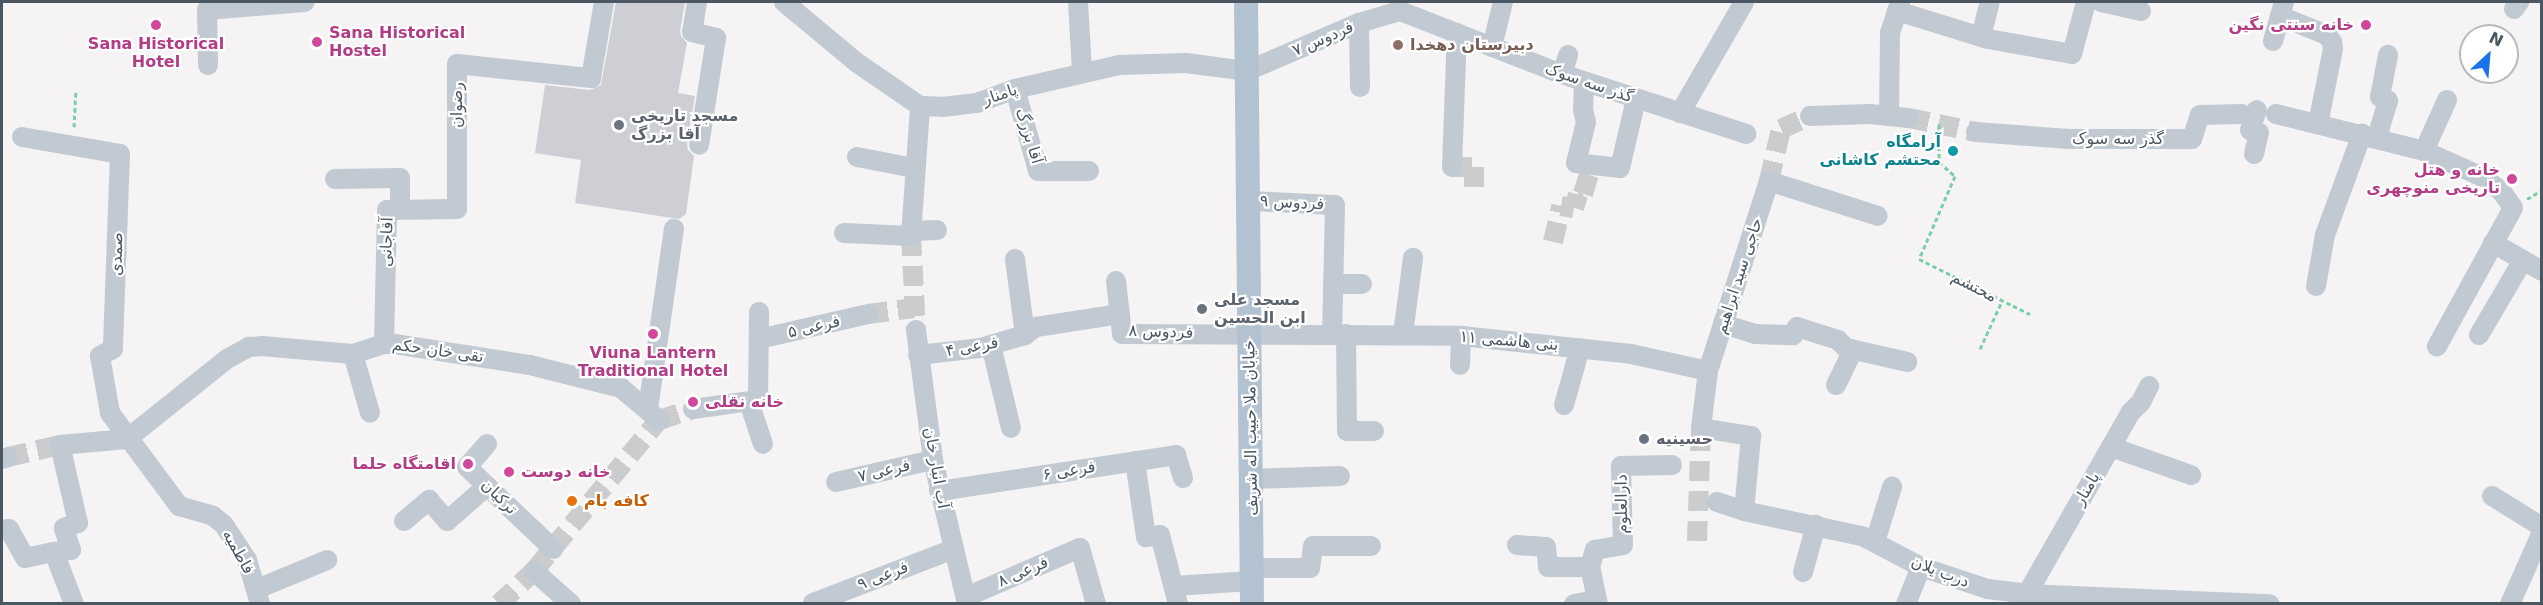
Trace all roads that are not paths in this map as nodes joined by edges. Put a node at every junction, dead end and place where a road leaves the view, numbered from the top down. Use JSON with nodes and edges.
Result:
{"nodes":[{"id":1,"x":305,"y":2,"type":"edge"},
{"id":2,"x":604,"y":2,"type":"edge"},
{"id":3,"x":697,"y":2,"type":"edge"},
{"id":4,"x":1078,"y":2,"type":"edge"},
{"id":5,"x":1246,"y":2,"type":"edge"},
{"id":6,"x":1503,"y":2,"type":"edge"},
{"id":7,"x":1744,"y":2,"type":"edge"},
{"id":8,"x":1990,"y":2,"type":"edge"},
{"id":9,"x":2086,"y":2,"type":"edge"},
{"id":10,"x":2101,"y":2,"type":"edge"},
{"id":11,"x":796,"y":6,"type":"edge"},
{"id":12,"x":1400,"y":6,"type":"edge"},
{"id":13,"x":1898,"y":6,"type":"edge"},
{"id":14,"x":2282,"y":9,"type":"edge"},
{"id":15,"x":2141,"y":11,"type":"dead end"},
{"id":16,"x":1359,"y":23,"type":"junction"},
{"id":17,"x":1457,"y":33,"type":"junction"},
{"id":18,"x":1981,"y":37,"type":"junction"},
{"id":19,"x":2273,"y":41,"type":"dead end"},
{"id":20,"x":1492,"y":47,"type":"junction"},
{"id":21,"x":1568,"y":55,"type":"dead end"},
{"id":22,"x":2388,"y":55,"type":"dead end"},
{"id":23,"x":208,"y":65,"type":"dead end"},
{"id":24,"x":1082,"y":72,"type":"junction"},
{"id":25,"x":1247,"y":72,"type":"junction"},
{"id":26,"x":1562,"y":74,"type":"junction"},
{"id":27,"x":1584,"y":82,"type":"junction"},
{"id":28,"x":1360,"y":87,"type":"dead end"},
{"id":29,"x":1015,"y":89,"type":"junction"},
{"id":30,"x":1636,"y":99,"type":"junction"},
{"id":31,"x":2447,"y":100,"type":"dead end"},
{"id":32,"x":920,"y":106,"type":"junction"},
{"id":33,"x":2258,"y":112,"type":"junction"},
{"id":34,"x":1680,"y":113,"type":"junction"},
{"id":35,"x":1810,"y":116,"type":"tunnel mouth"},
{"id":36,"x":1889,"y":116,"type":"junction"},
{"id":37,"x":1908,"y":118,"type":"tunnel mouth"},
{"id":38,"x":2318,"y":124,"type":"junction"},
{"id":39,"x":1976,"y":132,"type":"tunnel mouth"},
{"id":40,"x":1747,"y":134,"type":"dead end"},
{"id":41,"x":2369,"y":135,"type":"junction"},
{"id":42,"x":22,"y":137,"type":"dead end"},
{"id":43,"x":699,"y":145,"type":"dead end"},
{"id":44,"x":2424,"y":151,"type":"junction"},
{"id":45,"x":2254,"y":154,"type":"dead end"},
{"id":46,"x":857,"y":157,"type":"dead end"},
{"id":47,"x":1452,"y":167,"type":"dead end"},
{"id":48,"x":914,"y":168,"type":"junction"},
{"id":49,"x":1089,"y":171,"type":"dead end"},
{"id":50,"x":335,"y":179,"type":"dead end"},
{"id":51,"x":1248,"y":201,"type":"junction"},
{"id":52,"x":400,"y":209,"type":"junction"},
{"id":53,"x":454,"y":215,"type":"joint"},
{"id":54,"x":1878,"y":216,"type":"dead end"},
{"id":55,"x":674,"y":229,"type":"dead end"},
{"id":56,"x":937,"y":230,"type":"dead end"},
{"id":57,"x":844,"y":233,"type":"dead end"},
{"id":58,"x":911,"y":233,"type":"junction"},
{"id":59,"x":2493,"y":243,"type":"junction"},
{"id":60,"x":1413,"y":258,"type":"dead end"},
{"id":61,"x":1015,"y":259,"type":"dead end"},
{"id":62,"x":2523,"y":260,"type":"junction"},
{"id":63,"x":2541,"y":271,"type":"edge"},
{"id":64,"x":1116,"y":281,"type":"dead end"},
{"id":65,"x":1333,"y":284,"type":"junction"},
{"id":66,"x":1362,"y":284,"type":"dead end"},
{"id":67,"x":2316,"y":286,"type":"dead end"},
{"id":68,"x":759,"y":312,"type":"dead end"},
{"id":69,"x":868,"y":314,"type":"tunnel mouth"},
{"id":70,"x":1120,"y":314,"type":"junction"},
{"id":71,"x":1723,"y":324,"type":"junction"},
{"id":72,"x":916,"y":330,"type":"tunnel mouth"},
{"id":73,"x":1250,"y":333,"type":"junction"},
{"id":74,"x":1339,"y":334,"type":"junction"},
{"id":75,"x":1403,"y":334,"type":"junction"},
{"id":76,"x":1024,"y":335,"type":"junction"},
{"id":77,"x":2479,"y":335,"type":"dead end"},
{"id":78,"x":1461,"y":336,"type":"junction"},
{"id":79,"x":759,"y":339,"type":"junction"},
{"id":80,"x":384,"y":344,"type":"junction"},
{"id":81,"x":991,"y":345,"type":"junction"},
{"id":82,"x":2437,"y":346,"type":"dead end"},
{"id":83,"x":1580,"y":348,"type":"junction"},
{"id":84,"x":1853,"y":350,"type":"junction"},
{"id":85,"x":353,"y":354,"type":"junction"},
{"id":86,"x":918,"y":355,"type":"junction"},
{"id":87,"x":1907,"y":362,"type":"dead end"},
{"id":88,"x":1460,"y":365,"type":"dead end"},
{"id":89,"x":1708,"y":371,"type":"junction"},
{"id":90,"x":1836,"y":385,"type":"dead end"},
{"id":91,"x":2149,"y":387,"type":"dead end"},
{"id":92,"x":749,"y":402,"type":"junction"},
{"id":93,"x":1564,"y":405,"type":"dead end"},
{"id":94,"x":693,"y":409,"type":"tunnel mouth"},
{"id":95,"x":370,"y":413,"type":"dead end"},
{"id":96,"x":1011,"y":428,"type":"dead end"},
{"id":97,"x":1374,"y":431,"type":"dead end"},
{"id":98,"x":128,"y":439,"type":"junction"},
{"id":99,"x":487,"y":444,"type":"dead end"},
{"id":100,"x":763,"y":444,"type":"dead end"},
{"id":101,"x":2111,"y":447,"type":"junction"},
{"id":102,"x":933,"y":460,"type":"junction"},
{"id":103,"x":1135,"y":461,"type":"junction"},
{"id":104,"x":1672,"y":465,"type":"dead end"},
{"id":105,"x":2191,"y":475,"type":"dead end"},
{"id":106,"x":1340,"y":476,"type":"dead end"},
{"id":107,"x":1183,"y":478,"type":"dead end"},
{"id":108,"x":1251,"y":479,"type":"junction"},
{"id":109,"x":836,"y":482,"type":"dead end"},
{"id":110,"x":487,"y":486,"type":"junction"},
{"id":111,"x":1892,"y":487,"type":"dead end"},
{"id":112,"x":939,"y":491,"type":"junction"},
{"id":113,"x":2492,"y":496,"type":"dead end"},
{"id":114,"x":1717,"y":502,"type":"dead end"},
{"id":115,"x":1744,"y":511,"type":"junction"},
{"id":116,"x":404,"y":521,"type":"dead end"},
{"id":117,"x":1816,"y":525,"type":"junction"},
{"id":118,"x":2541,"y":527,"type":"edge"},
{"id":119,"x":2,"y":530,"type":"edge"},
{"id":120,"x":2541,"y":532,"type":"edge"},
{"id":121,"x":1875,"y":542,"type":"junction"},
{"id":122,"x":1516,"y":545,"type":"dead end"},
{"id":123,"x":1371,"y":546,"type":"dead end"},
{"id":124,"x":553,"y":549,"type":"dead end"},
{"id":125,"x":954,"y":549,"type":"junction"},
{"id":126,"x":54,"y":552,"type":"junction"},
{"id":127,"x":327,"y":560,"type":"dead end"},
{"id":128,"x":1590,"y":567,"type":"junction"},
{"id":129,"x":1921,"y":567,"type":"junction"},
{"id":130,"x":534,"y":571,"type":"dead end"},
{"id":131,"x":1803,"y":572,"type":"dead end"},
{"id":132,"x":1252,"y":584,"type":"edge"},
{"id":133,"x":2027,"y":594,"type":"junction"},
{"id":134,"x":1176,"y":595,"type":"edge"},
{"id":135,"x":258,"y":596,"type":"edge"},
{"id":136,"x":966,"y":600,"type":"edge"},
{"id":137,"x":2160,"y":600,"type":"edge"},
{"id":138,"x":1598,"y":602,"type":"edge"},
{"id":139,"x":74,"y":603,"type":"edge"},
{"id":140,"x":571,"y":603,"type":"edge"},
{"id":141,"x":813,"y":603,"type":"edge"},
{"id":142,"x":1096,"y":603,"type":"edge"},
{"id":143,"x":1574,"y":603,"type":"edge"},
{"id":144,"x":1906,"y":603,"type":"edge"},
{"id":145,"x":2270,"y":603,"type":"edge"},
{"id":146,"x":2510,"y":603,"type":"edge"}],
"edges":[{"from":1,"to":23,"type":"street"},
{"from":2,"to":53,"type":"street","name":"رضوان"},
{"from":3,"to":43,"type":"street"},
{"from":4,"to":24,"type":"street"},
{"from":5,"to":25,"type":"main road","name":"خیابان ملا حبیب اله شریف"},
{"from":6,"to":20,"type":"street"},
{"from":7,"to":34,"type":"street"},
{"from":8,"to":18,"type":"street"},
{"from":9,"to":18,"type":"street"},
{"from":10,"to":15,"type":"street"},
{"from":11,"to":32,"type":"street"},
{"from":12,"to":16,"type":"street","name":"فردوس ۷"},
{"from":12,"to":17,"type":"street","name":"گذر سه سوک"},
{"from":13,"to":18,"type":"street"},
{"from":13,"to":36,"type":"street"},
{"from":14,"to":19,"type":"street"},
{"from":14,"to":38,"type":"street"},
{"from":16,"to":25,"type":"street","name":"فردوس ۷"},
{"from":16,"to":28,"type":"street"},
{"from":17,"to":20,"type":"street","name":"گذر سه سوک"},
{"from":17,"to":47,"type":"street"},
{"from":20,"to":26,"type":"street","name":"گذر سه سوک"},
{"from":21,"to":26,"type":"street"},
{"from":22,"to":41,"type":"street"},
{"from":24,"to":25,"type":"street","name":"پامنار"},
{"from":24,"to":29,"type":"street","name":"پامنار"},
{"from":25,"to":51,"type":"main road","name":"خیابان ملا حبیب اله شریف"},
{"from":26,"to":27,"type":"street","name":"گذر سه سوک"},
{"from":27,"to":30,"type":"street","name":"گذر سه سوک"},
{"from":27,"to":30,"type":"street"},
{"from":29,"to":32,"type":"street","name":"پامنار"},
{"from":29,"to":49,"type":"street","name":"آقا بزرگ"},
{"from":30,"to":34,"type":"street","name":"گذر سه سوک"},
{"from":31,"to":44,"type":"street"},
{"from":32,"to":48,"type":"street"},
{"from":33,"to":38,"type":"street","name":"گذر سه سوک"},
{"from":33,"to":39,"type":"street","name":"گذر سه سوک"},
{"from":33,"to":45,"type":"street"},
{"from":34,"to":40,"type":"street","name":"گذر سه سوک"},
{"from":35,"to":36,"type":"street"},
{"from":36,"to":37,"type":"street"},
{"from":38,"to":41,"type":"street","name":"گذر سه سوک"},
{"from":41,"to":44,"type":"street","name":"گذر سه سوک"},
{"from":41,"to":67,"type":"street"},
{"from":42,"to":98,"type":"street","name":"صمدی"},
{"from":44,"to":59,"type":"street","name":"گذر سه سوک"},
{"from":46,"to":48,"type":"street"},
{"from":48,"to":58,"type":"street"},
{"from":50,"to":52,"type":"street"},
{"from":51,"to":65,"type":"street","name":"فردوس ۹"},
{"from":51,"to":73,"type":"main road","name":"خیابان ملا حبیب اله شریف"},
{"from":52,"to":53,"type":"street","name":"آقاجانی"},
{"from":52,"to":80,"type":"street","name":"آقاجانی"},
{"from":54,"to":71,"type":"street","name":"حاجی سید ابراهیم"},
{"from":55,"to":80,"type":"street","name":"تقی خان حکم"},
{"from":56,"to":58,"type":"street"},
{"from":57,"to":58,"type":"street"},
{"from":59,"to":62,"type":"street"},
{"from":59,"to":82,"type":"street"},
{"from":60,"to":75,"type":"street"},
{"from":61,"to":76,"type":"street"},
{"from":62,"to":63,"type":"street"},
{"from":62,"to":77,"type":"street"},
{"from":64,"to":70,"type":"street","name":"فردوس ۸"},
{"from":65,"to":66,"type":"street"},
{"from":65,"to":74,"type":"street"},
{"from":68,"to":79,"type":"street"},
{"from":69,"to":79,"type":"street","name":"فرعی ۵"},
{"from":70,"to":73,"type":"street","name":"فردوس ۸"},
{"from":70,"to":76,"type":"street","name":"فرعی ۴"},
{"from":71,"to":84,"type":"street"},
{"from":71,"to":89,"type":"street","name":"حاجی سید ابراهیم"},
{"from":72,"to":86,"type":"street","name":"آب انبار خان"},
{"from":73,"to":74,"type":"street","name":"بنی هاشمی ۱۱"},
{"from":73,"to":108,"type":"main road","name":"خیابان ملا حبیب اله شریف"},
{"from":74,"to":75,"type":"street","name":"بنی هاشمی ۱۱"},
{"from":74,"to":97,"type":"street"},
{"from":75,"to":78,"type":"street","name":"بنی هاشمی ۱۱"},
{"from":76,"to":81,"type":"street","name":"فرعی ۴"},
{"from":78,"to":83,"type":"street","name":"بنی هاشمی ۱۱"},
{"from":78,"to":88,"type":"street"},
{"from":79,"to":92,"type":"street"},
{"from":80,"to":85,"type":"street","name":"تقی خان حکم"},
{"from":81,"to":86,"type":"street","name":"فرعی ۴"},
{"from":81,"to":96,"type":"street"},
{"from":83,"to":89,"type":"street","name":"بنی هاشمی ۱۱"},
{"from":83,"to":93,"type":"street"},
{"from":84,"to":87,"type":"street"},
{"from":84,"to":90,"type":"street"},
{"from":85,"to":95,"type":"street"},
{"from":85,"to":98,"type":"street","name":"تقی خان حکم"},
{"from":86,"to":102,"type":"street","name":"آب انبار خان"},
{"from":89,"to":115,"type":"street"},
{"from":91,"to":101,"type":"street","name":"پامنار"},
{"from":92,"to":94,"type":"street"},
{"from":92,"to":100,"type":"street"},
{"from":98,"to":126,"type":"street"},
{"from":98,"to":135,"type":"street","name":"فاطمیه"},
{"from":99,"to":110,"type":"street","name":"ترکیان"},
{"from":101,"to":105,"type":"street"},
{"from":101,"to":133,"type":"street","name":"پامنار"},
{"from":102,"to":109,"type":"street","name":"فرعی ۷"},
{"from":102,"to":112,"type":"street","name":"آب انبار خان"},
{"from":103,"to":107,"type":"street","name":"فرعی ۶"},
{"from":103,"to":112,"type":"street","name":"فرعی ۶"},
{"from":103,"to":134,"type":"street"},
{"from":104,"to":128,"type":"street","name":"دارالعلوم"},
{"from":106,"to":108,"type":"street"},
{"from":108,"to":132,"type":"main road","name":"خیابان ملا حبیب اله شریف"},
{"from":110,"to":116,"type":"street"},
{"from":110,"to":124,"type":"street","name":"ترکیان"},
{"from":111,"to":121,"type":"street"},
{"from":112,"to":125,"type":"street","name":"آب انبار خان"},
{"from":113,"to":118,"type":"street"},
{"from":114,"to":115,"type":"street","name":"درب یلان"},
{"from":115,"to":117,"type":"street","name":"درب یلان"},
{"from":117,"to":121,"type":"street","name":"درب یلان"},
{"from":117,"to":131,"type":"street"},
{"from":119,"to":126,"type":"street"},
{"from":120,"to":146,"type":"street"},
{"from":121,"to":129,"type":"street","name":"درب یلان"},
{"from":122,"to":128,"type":"street"},
{"from":123,"to":132,"type":"street"},
{"from":125,"to":136,"type":"street","name":"آب انبار خان"},
{"from":125,"to":141,"type":"street","name":"فرعی ۹"},
{"from":126,"to":139,"type":"street"},
{"from":127,"to":135,"type":"street"},
{"from":128,"to":138,"type":"street"},
{"from":129,"to":133,"type":"street","name":"درب یلان"},
{"from":129,"to":144,"type":"street"},
{"from":130,"to":140,"type":"street"},
{"from":132,"to":134,"type":"street"},
{"from":133,"to":137,"type":"street","name":"درب یلان"},
{"from":136,"to":142,"type":"street","name":"فرعی ۸"},
{"from":137,"to":145,"type":"street","name":"درب یلان"},
{"from":138,"to":143,"type":"street"}]}
